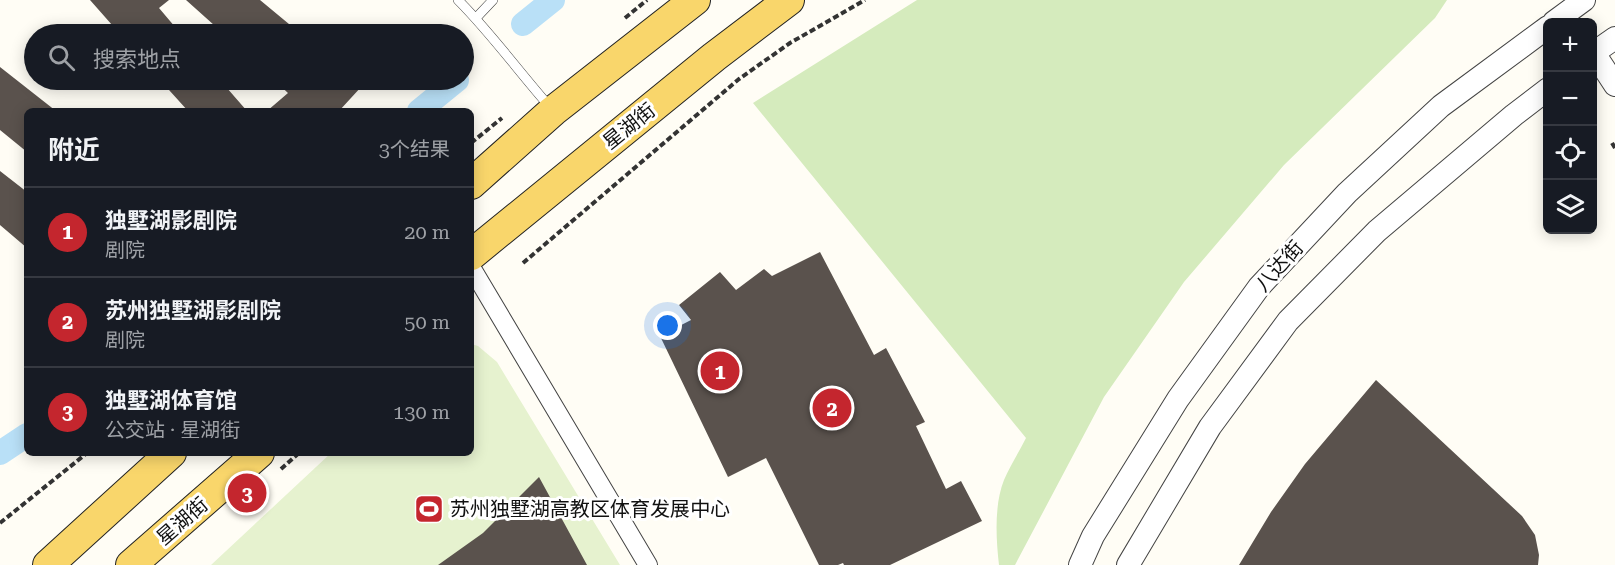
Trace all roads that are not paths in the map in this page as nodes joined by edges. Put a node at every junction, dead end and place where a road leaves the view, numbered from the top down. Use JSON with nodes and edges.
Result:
{"nodes":[{"id":1,"x":458,"y":0,"type":"edge"},
{"id":2,"x":493,"y":0,"type":"edge"},
{"id":3,"x":695,"y":0,"type":"edge"},
{"id":4,"x":789,"y":0,"type":"edge"},
{"id":5,"x":476,"y":18,"type":"junction"},
{"id":6,"x":1543,"y":31,"type":"edge"},
{"id":7,"x":1615,"y":38,"type":"edge"},
{"id":8,"x":1597,"y":50,"type":"edge"},
{"id":9,"x":1597,"y":59,"type":"edge"},
{"id":10,"x":1615,"y":85,"type":"edge"},
{"id":11,"x":1543,"y":93,"type":"edge"},
{"id":12,"x":554,"y":111,"type":"junction"},
{"id":13,"x":474,"y":181,"type":"edge"},
{"id":14,"x":474,"y":253,"type":"edge"},
{"id":15,"x":474,"y":272,"type":"edge"},
{"id":16,"x":168,"y":456,"type":"edge"},
{"id":17,"x":256,"y":456,"type":"edge"},
{"id":18,"x":48,"y":565,"type":"edge"},
{"id":19,"x":131,"y":565,"type":"edge"},
{"id":20,"x":648,"y":565,"type":"edge"},
{"id":21,"x":1080,"y":565,"type":"edge"},
{"id":22,"x":1128,"y":565,"type":"edge"}],
"edges":[{"from":1,"to":5,"type":"lane"},
{"from":2,"to":5,"type":"lane"},
{"from":3,"to":12,"type":"main road"},
{"from":4,"to":14,"type":"main road","name":"星湖街"},
{"from":5,"to":12,"type":"lane"},
{"from":6,"to":21,"type":"street","name":"八达街"},
{"from":7,"to":8,"type":"street"},
{"from":9,"to":10,"type":"street"},
{"from":11,"to":22,"type":"street"},
{"from":12,"to":13,"type":"main road"},
{"from":15,"to":20,"type":"street"},
{"from":16,"to":18,"type":"main road"},
{"from":17,"to":19,"type":"main road","name":"星湖街"}]}
